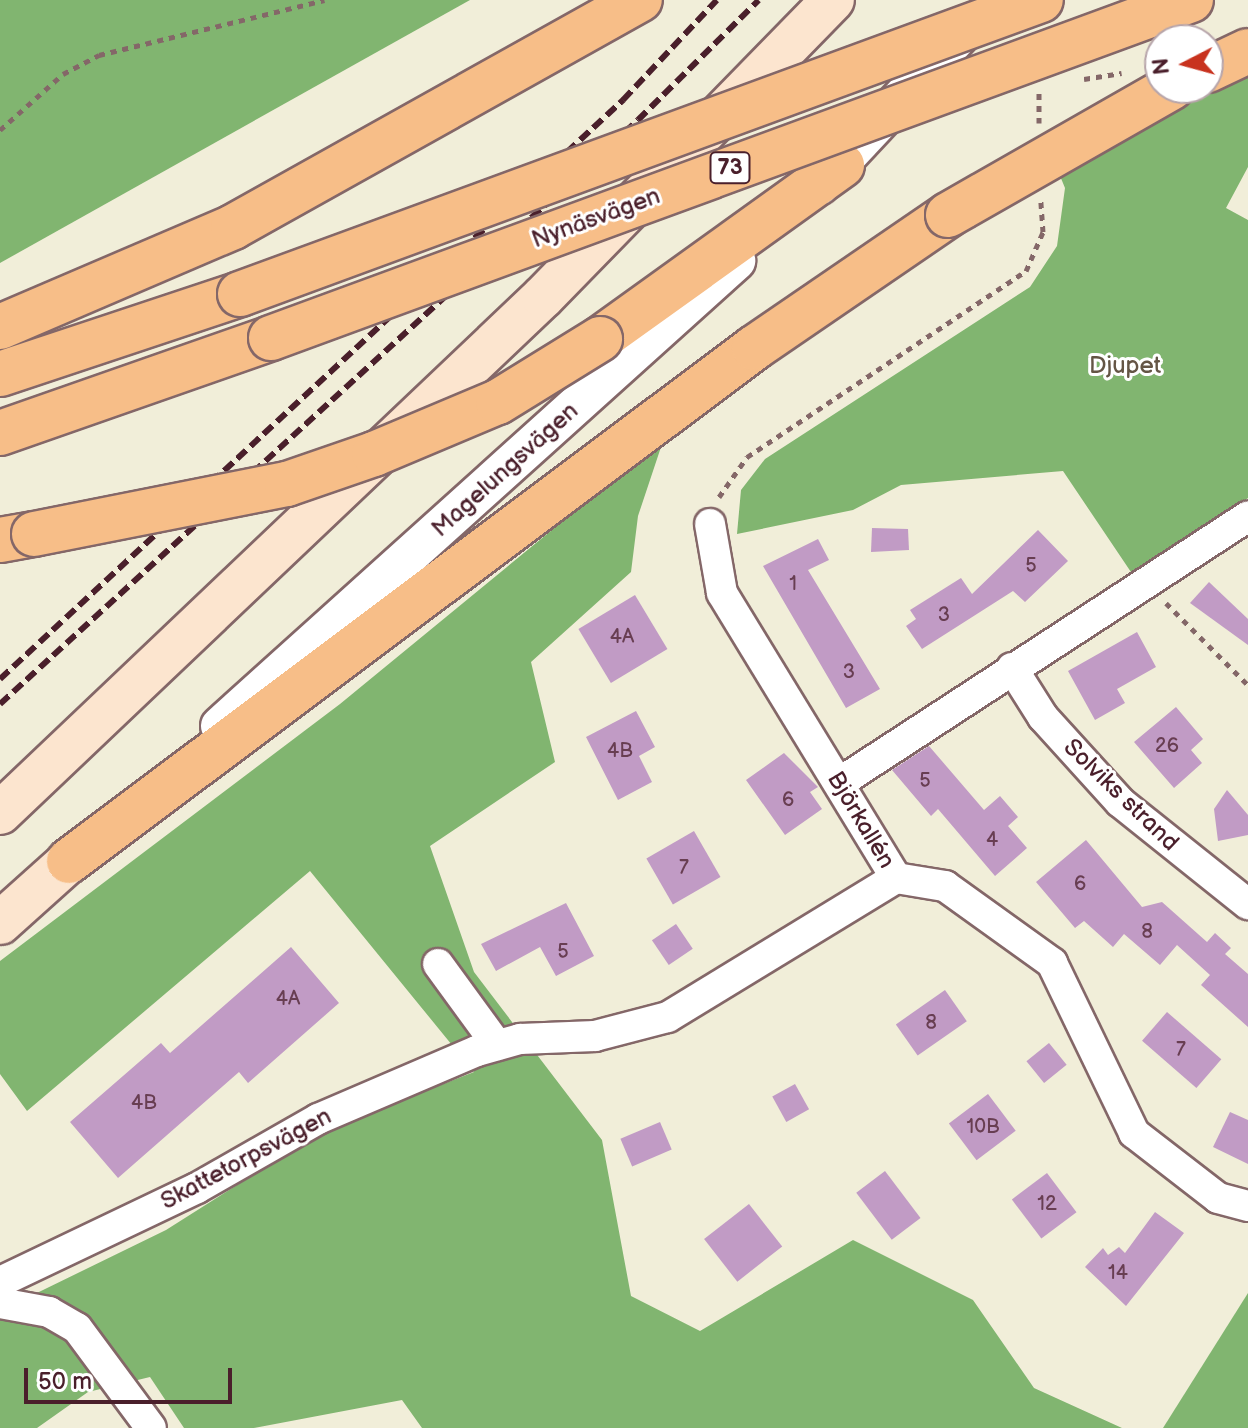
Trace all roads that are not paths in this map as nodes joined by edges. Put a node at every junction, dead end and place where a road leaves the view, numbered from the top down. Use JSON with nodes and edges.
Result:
{"nodes":[{"id":1,"x":640,"y":0,"type":"edge"},
{"id":2,"x":833,"y":0,"type":"edge"},
{"id":3,"x":992,"y":0,"type":"edge"},
{"id":4,"x":1041,"y":0,"type":"edge"},
{"id":5,"x":1191,"y":0,"type":"edge"},
{"id":6,"x":1248,"y":51,"type":"edge"},
{"id":7,"x":1224,"y":62,"type":"edge"},
{"id":8,"x":1144,"y":103,"type":"edge"},
{"id":9,"x":842,"y":165,"type":"junction"},
{"id":10,"x":0,"y":327,"type":"edge"},
{"id":11,"x":0,"y":374,"type":"edge"},
{"id":12,"x":0,"y":433,"type":"edge"},
{"id":13,"x":1248,"y":516,"type":"edge"},
{"id":14,"x":710,"y":524,"type":"road end"},
{"id":15,"x":17,"y":537,"type":"edge"},
{"id":16,"x":1012,"y":668,"type":"junction"},
{"id":17,"x":839,"y":783,"type":"junction"},
{"id":18,"x":0,"y":813,"type":"edge"},
{"id":19,"x":69,"y":861,"type":"junction"},
{"id":20,"x":896,"y":878,"type":"junction"},
{"id":21,"x":1248,"y":904,"type":"edge"},
{"id":22,"x":0,"y":923,"type":"edge"},
{"id":23,"x":438,"y":964,"type":"dead end"},
{"id":24,"x":497,"y":1045,"type":"junction"},
{"id":25,"x":1248,"y":1206,"type":"edge"},
{"id":26,"x":0,"y":1282,"type":"edge"},
{"id":27,"x":0,"y":1303,"type":"edge"},
{"id":28,"x":151,"y":1428,"type":"edge"}],
"edges":[{"from":1,"to":10,"type":"highway"},
{"from":2,"to":18,"type":"main road"},
{"from":3,"to":9,"type":"street","name":"Magelungsvägen"},
{"from":4,"to":11,"type":"highway","number":"73","bridge":true},
{"from":5,"to":12,"type":"highway","name":"Nynäsvägen","number":"73","bridge":true},
{"from":6,"to":7,"type":"highway","bridge":true},
{"from":8,"to":19,"type":"highway","bridge":true},
{"from":9,"to":15,"type":"highway","bridge":true},
{"from":9,"to":19,"type":"street","name":"Magelungsvägen"},
{"from":13,"to":16,"type":"street"},
{"from":14,"to":17,"type":"street","name":"Björkallén"},
{"from":16,"to":17,"type":"street"},
{"from":16,"to":21,"type":"street","name":"Solviks strand"},
{"from":17,"to":20,"type":"street","name":"Björkallén"},
{"from":19,"to":22,"type":"main road","name":"Magelungsvägen"},
{"from":20,"to":24,"type":"street","name":"Skattetorpsvägen"},
{"from":20,"to":25,"type":"street","name":"Björkallén"},
{"from":23,"to":24,"type":"street"},
{"from":24,"to":26,"type":"street","name":"Skattetorpsvägen"},
{"from":27,"to":28,"type":"street"}]}
